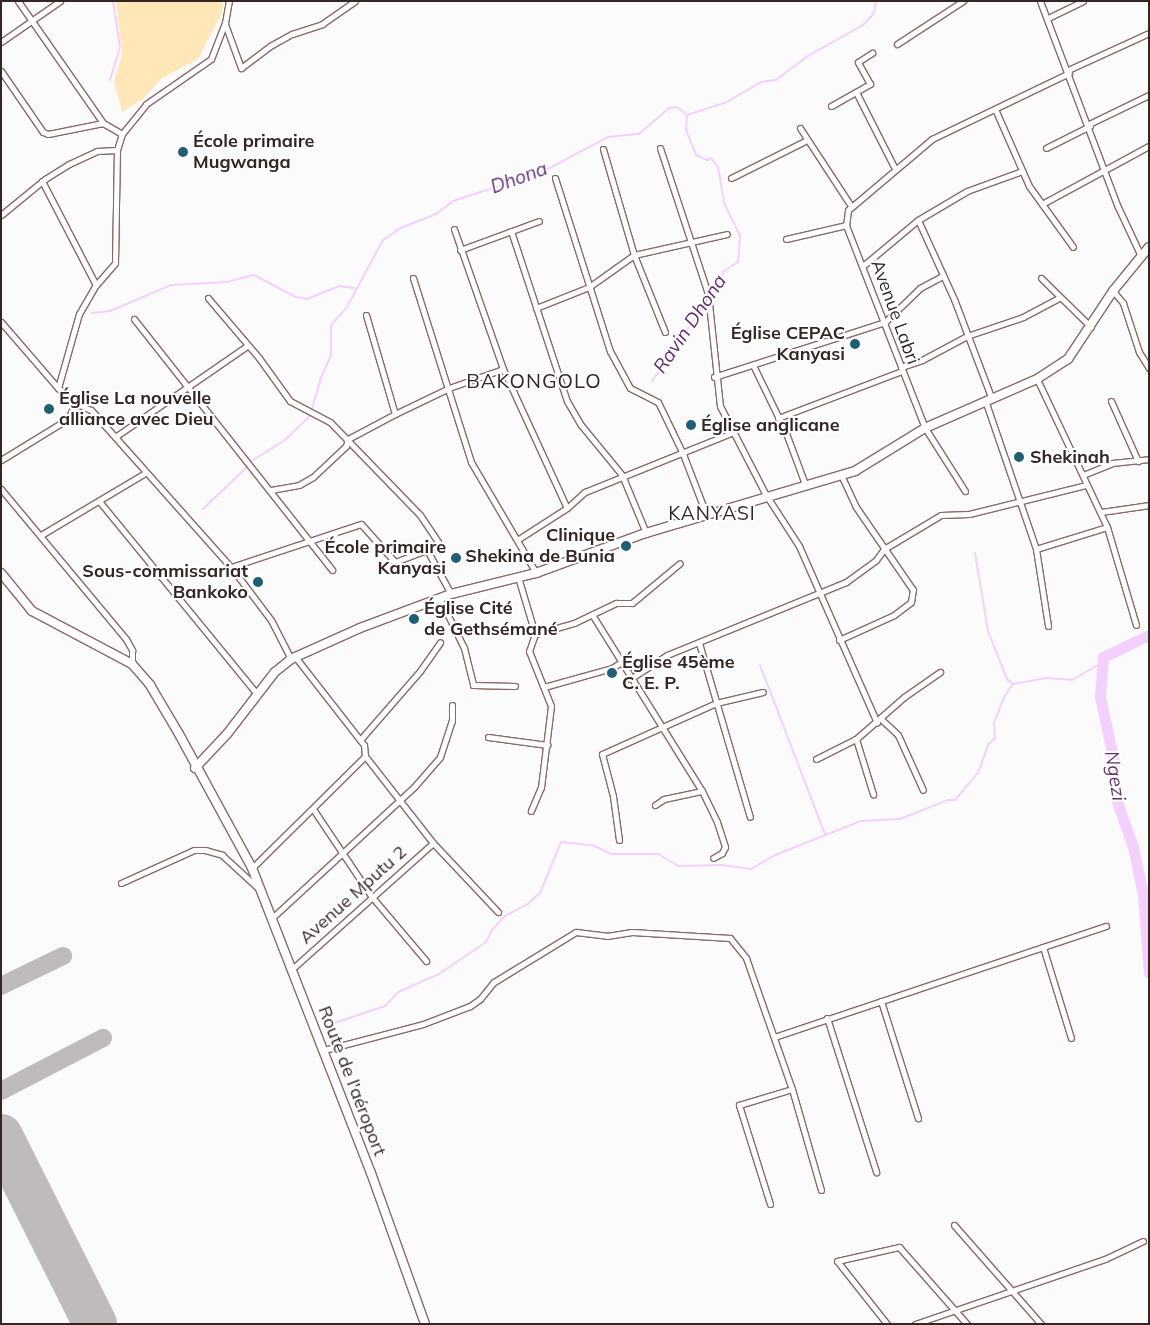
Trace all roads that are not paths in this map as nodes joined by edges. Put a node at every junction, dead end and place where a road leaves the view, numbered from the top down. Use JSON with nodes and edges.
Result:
{"nodes":[{"id":1,"x":18,"y":1,"type":"edge"},
{"id":2,"x":60,"y":1,"type":"edge"},
{"id":3,"x":229,"y":1,"type":"edge"},
{"id":4,"x":355,"y":1,"type":"edge"},
{"id":5,"x":963,"y":1,"type":"edge"},
{"id":6,"x":1040,"y":1,"type":"edge"},
{"id":7,"x":1083,"y":1,"type":"edge"},
{"id":8,"x":1048,"y":18,"type":"junction"},
{"id":9,"x":32,"y":21,"type":"junction"},
{"id":10,"x":225,"y":23,"type":"junction"},
{"id":11,"x":1149,"y":33,"type":"edge"},
{"id":12,"x":1,"y":42,"type":"edge"},
{"id":13,"x":898,"y":44,"type":"dead end"},
{"id":14,"x":872,"y":53,"type":"dead end"},
{"id":15,"x":1,"y":70,"type":"edge"},
{"id":16,"x":1069,"y":72,"type":"junction"},
{"id":17,"x":856,"y":92,"type":"junction"},
{"id":18,"x":1149,"y":95,"type":"edge"},
{"id":19,"x":831,"y":106,"type":"dead end"},
{"id":20,"x":995,"y":109,"type":"junction"},
{"id":21,"x":103,"y":123,"type":"junction"},
{"id":22,"x":1089,"y":125,"type":"junction"},
{"id":23,"x":800,"y":128,"type":"dead end"},
{"id":24,"x":122,"y":134,"type":"junction"},
{"id":25,"x":807,"y":140,"type":"junction"},
{"id":26,"x":1149,"y":146,"type":"edge"},
{"id":27,"x":660,"y":148,"type":"dead end"},
{"id":28,"x":1046,"y":148,"type":"dead end"},
{"id":29,"x":603,"y":149,"type":"dead end"},
{"id":30,"x":117,"y":150,"type":"junction"},
{"id":31,"x":894,"y":167,"type":"junction"},
{"id":32,"x":1105,"y":168,"type":"junction"},
{"id":33,"x":1022,"y":171,"type":"junction"},
{"id":34,"x":555,"y":178,"type":"dead end"},
{"id":35,"x":731,"y":178,"type":"dead end"},
{"id":36,"x":42,"y":181,"type":"junction"},
{"id":37,"x":1042,"y":204,"type":"junction"},
{"id":38,"x":851,"y":206,"type":"junction"},
{"id":39,"x":1,"y":215,"type":"edge"},
{"id":40,"x":918,"y":220,"type":"junction"},
{"id":41,"x":539,"y":221,"type":"dead end"},
{"id":42,"x":846,"y":225,"type":"junction"},
{"id":43,"x":454,"y":229,"type":"dead end"},
{"id":44,"x":511,"y":231,"type":"junction"},
{"id":45,"x":727,"y":234,"type":"dead end"},
{"id":46,"x":786,"y":239,"type":"dead end"},
{"id":47,"x":691,"y":242,"type":"junction"},
{"id":48,"x":1073,"y":247,"type":"dead end"},
{"id":49,"x":1149,"y":247,"type":"edge"},
{"id":50,"x":460,"y":250,"type":"junction"},
{"id":51,"x":1140,"y":254,"type":"junction"},
{"id":52,"x":634,"y":255,"type":"junction"},
{"id":53,"x":864,"y":266,"type":"junction"},
{"id":54,"x":943,"y":276,"type":"junction"},
{"id":55,"x":413,"y":278,"type":"dead end"},
{"id":56,"x":1041,"y":278,"type":"dead end"},
{"id":57,"x":96,"y":285,"type":"junction"},
{"id":58,"x":589,"y":287,"type":"junction"},
{"id":59,"x":1113,"y":291,"type":"junction"},
{"id":60,"x":208,"y":298,"type":"dead end"},
{"id":61,"x":1058,"y":298,"type":"junction"},
{"id":62,"x":536,"y":308,"type":"junction"},
{"id":63,"x":366,"y":315,"type":"dead end"},
{"id":64,"x":134,"y":319,"type":"dead end"},
{"id":65,"x":1,"y":322,"type":"edge"},
{"id":66,"x":885,"y":322,"type":"junction"},
{"id":67,"x":1091,"y":327,"type":"junction"},
{"id":68,"x":665,"y":332,"type":"dead end"},
{"id":69,"x":967,"y":336,"type":"junction"},
{"id":70,"x":248,"y":346,"type":"junction"},
{"id":71,"x":753,"y":365,"type":"junction"},
{"id":72,"x":1149,"y":368,"type":"edge"},
{"id":73,"x":902,"y":369,"type":"junction"},
{"id":74,"x":503,"y":370,"type":"junction"},
{"id":75,"x":714,"y":377,"type":"junction"},
{"id":76,"x":1037,"y":379,"type":"junction"},
{"id":77,"x":188,"y":387,"type":"junction"},
{"id":78,"x":58,"y":388,"type":"junction"},
{"id":79,"x":449,"y":388,"type":"junction"},
{"id":80,"x":988,"y":398,"type":"junction"},
{"id":81,"x":1111,"y":401,"type":"dead end"},
{"id":82,"x":75,"y":403,"type":"junction"},
{"id":83,"x":395,"y":414,"type":"junction"},
{"id":84,"x":778,"y":418,"type":"junction"},
{"id":85,"x":924,"y":428,"type":"junction"},
{"id":86,"x":731,"y":433,"type":"junction"},
{"id":87,"x":115,"y":437,"type":"junction"},
{"id":88,"x":348,"y":439,"type":"junction"},
{"id":89,"x":684,"y":454,"type":"junction"},
{"id":90,"x":1149,"y":459,"type":"edge"},
{"id":91,"x":1,"y":460,"type":"edge"},
{"id":92,"x":1138,"y":461,"type":"junction"},
{"id":93,"x":144,"y":473,"type":"junction"},
{"id":94,"x":841,"y":474,"type":"junction"},
{"id":95,"x":622,"y":475,"type":"junction"},
{"id":96,"x":1083,"y":475,"type":"junction"},
{"id":97,"x":805,"y":484,"type":"junction"},
{"id":98,"x":1086,"y":485,"type":"junction"},
{"id":99,"x":1,"y":489,"type":"edge"},
{"id":100,"x":271,"y":490,"type":"junction"},
{"id":101,"x":965,"y":491,"type":"dead end"},
{"id":102,"x":766,"y":496,"type":"junction"},
{"id":103,"x":1022,"y":500,"type":"junction"},
{"id":104,"x":99,"y":502,"type":"junction"},
{"id":105,"x":1149,"y":505,"type":"edge"},
{"id":106,"x":567,"y":508,"type":"junction"},
{"id":107,"x":1101,"y":512,"type":"junction"},
{"id":108,"x":706,"y":514,"type":"junction"},
{"id":109,"x":1107,"y":527,"type":"junction"},
{"id":110,"x":646,"y":533,"type":"junction"},
{"id":111,"x":41,"y":535,"type":"junction"},
{"id":112,"x":517,"y":540,"type":"junction"},
{"id":113,"x":309,"y":541,"type":"junction"},
{"id":114,"x":884,"y":549,"type":"junction"},
{"id":115,"x":1036,"y":549,"type":"junction"},
{"id":116,"x":427,"y":550,"type":"junction"},
{"id":117,"x":680,"y":563,"type":"dead end"},
{"id":118,"x":231,"y":567,"type":"junction"},
{"id":119,"x":332,"y":570,"type":"dead end"},
{"id":120,"x":1,"y":573,"type":"edge"},
{"id":121,"x":536,"y":573,"type":"junction"},
{"id":122,"x":518,"y":577,"type":"junction"},
{"id":123,"x":820,"y":592,"type":"junction"},
{"id":124,"x":452,"y":594,"type":"junction"},
{"id":125,"x":440,"y":599,"type":"junction"},
{"id":126,"x":593,"y":616,"type":"junction"},
{"id":127,"x":1136,"y":625,"type":"dead end"},
{"id":128,"x":1048,"y":626,"type":"dead end"},
{"id":129,"x":535,"y":634,"type":"junction"},
{"id":130,"x":838,"y":640,"type":"junction"},
{"id":131,"x":440,"y":642,"type":"dead end"},
{"id":132,"x":699,"y":643,"type":"junction"},
{"id":133,"x":294,"y":658,"type":"junction"},
{"id":134,"x":620,"y":663,"type":"junction"},
{"id":135,"x":132,"y":664,"type":"junction"},
{"id":136,"x":940,"y":672,"type":"dead end"},
{"id":137,"x":630,"y":679,"type":"junction"},
{"id":138,"x":515,"y":686,"type":"dead end"},
{"id":139,"x":544,"y":687,"type":"junction"},
{"id":140,"x":763,"y":692,"type":"dead end"},
{"id":141,"x":256,"y":694,"type":"junction"},
{"id":142,"x":716,"y":703,"type":"junction"},
{"id":143,"x":452,"y":705,"type":"dead end"},
{"id":144,"x":879,"y":721,"type":"junction"},
{"id":145,"x":664,"y":729,"type":"junction"},
{"id":146,"x":488,"y":737,"type":"dead end"},
{"id":147,"x":856,"y":739,"type":"junction"},
{"id":148,"x":360,"y":740,"type":"junction"},
{"id":149,"x":547,"y":745,"type":"junction"},
{"id":150,"x":365,"y":756,"type":"junction"},
{"id":151,"x":816,"y":758,"type":"dead end"},
{"id":152,"x":195,"y":768,"type":"junction"},
{"id":153,"x":923,"y":790,"type":"dead end"},
{"id":154,"x":702,"y":791,"type":"junction"},
{"id":155,"x":873,"y":794,"type":"dead end"},
{"id":156,"x":398,"y":801,"type":"junction"},
{"id":157,"x":655,"y":805,"type":"dead end"},
{"id":158,"x":313,"y":809,"type":"junction"},
{"id":159,"x":531,"y":811,"type":"dead end"},
{"id":160,"x":750,"y":817,"type":"dead end"},
{"id":161,"x":619,"y":840,"type":"dead end"},
{"id":162,"x":433,"y":842,"type":"junction"},
{"id":163,"x":342,"y":853,"type":"junction"},
{"id":164,"x":713,"y":858,"type":"dead end"},
{"id":165,"x":252,"y":868,"type":"junction"},
{"id":166,"x":121,"y":883,"type":"dead end"},
{"id":167,"x":260,"y":890,"type":"junction"},
{"id":168,"x":372,"y":897,"type":"junction"},
{"id":169,"x":498,"y":912,"type":"dead end"},
{"id":170,"x":272,"y":918,"type":"junction"},
{"id":171,"x":1106,"y":926,"type":"dead end"},
{"id":172,"x":1043,"y":947,"type":"junction"},
{"id":173,"x":426,"y":961,"type":"dead end"},
{"id":174,"x":292,"y":969,"type":"junction"},
{"id":175,"x":881,"y":1001,"type":"junction"},
{"id":176,"x":827,"y":1018,"type":"junction"},
{"id":177,"x":774,"y":1036,"type":"junction"},
{"id":178,"x":1071,"y":1038,"type":"dead end"},
{"id":179,"x":324,"y":1050,"type":"junction"},
{"id":180,"x":792,"y":1089,"type":"junction"},
{"id":181,"x":918,"y":1118,"type":"dead end"},
{"id":182,"x":876,"y":1172,"type":"dead end"},
{"id":183,"x":821,"y":1190,"type":"dead end"},
{"id":184,"x":770,"y":1204,"type":"dead end"},
{"id":185,"x":954,"y":1226,"type":"dead end"},
{"id":186,"x":1144,"y":1241,"type":"dead end"},
{"id":187,"x":1010,"y":1290,"type":"junction"},
{"id":188,"x":956,"y":1310,"type":"junction"},
{"id":189,"x":425,"y":1324,"type":"edge"},
{"id":190,"x":887,"y":1324,"type":"edge"},
{"id":191,"x":915,"y":1324,"type":"edge"},
{"id":192,"x":966,"y":1324,"type":"edge"},
{"id":193,"x":1041,"y":1324,"type":"edge"}],
"edges":[{"from":1,"to":9,"type":"street"},
{"from":2,"to":9,"type":"street"},
{"from":3,"to":10,"type":"street"},
{"from":4,"to":10,"type":"street"},
{"from":5,"to":13,"type":"street"},
{"from":6,"to":8,"type":"street"},
{"from":7,"to":8,"type":"street"},
{"from":8,"to":16,"type":"street"},
{"from":9,"to":12,"type":"street"},
{"from":9,"to":21,"type":"street"},
{"from":10,"to":24,"type":"street"},
{"from":11,"to":16,"type":"street"},
{"from":14,"to":17,"type":"street"},
{"from":15,"to":21,"type":"street"},
{"from":16,"to":20,"type":"street"},
{"from":16,"to":22,"type":"street"},
{"from":17,"to":19,"type":"street"},
{"from":17,"to":31,"type":"street"},
{"from":18,"to":22,"type":"street"},
{"from":20,"to":31,"type":"street"},
{"from":20,"to":33,"type":"street"},
{"from":21,"to":24,"type":"street"},
{"from":22,"to":28,"type":"street"},
{"from":22,"to":32,"type":"street"},
{"from":23,"to":25,"type":"street"},
{"from":24,"to":30,"type":"street"},
{"from":25,"to":35,"type":"street"},
{"from":25,"to":38,"type":"street"},
{"from":26,"to":32,"type":"street"},
{"from":27,"to":47,"type":"street"},
{"from":29,"to":52,"type":"street"},
{"from":30,"to":36,"type":"street"},
{"from":30,"to":57,"type":"street"},
{"from":31,"to":38,"type":"street"},
{"from":32,"to":37,"type":"street"},
{"from":32,"to":51,"type":"street"},
{"from":33,"to":37,"type":"street"},
{"from":33,"to":40,"type":"street"},
{"from":34,"to":58,"type":"street"},
{"from":36,"to":39,"type":"street"},
{"from":36,"to":57,"type":"street"},
{"from":37,"to":48,"type":"street"},
{"from":38,"to":42,"type":"street"},
{"from":40,"to":53,"type":"street"},
{"from":40,"to":54,"type":"street"},
{"from":41,"to":44,"type":"street"},
{"from":42,"to":46,"type":"street"},
{"from":42,"to":53,"type":"street","name":"Avenue Labri"},
{"from":43,"to":50,"type":"street"},
{"from":44,"to":50,"type":"street"},
{"from":44,"to":62,"type":"street"},
{"from":45,"to":47,"type":"street"},
{"from":47,"to":52,"type":"street"},
{"from":47,"to":75,"type":"street"},
{"from":49,"to":51,"type":"street"},
{"from":50,"to":74,"type":"street"},
{"from":51,"to":59,"type":"street"},
{"from":52,"to":58,"type":"street"},
{"from":52,"to":68,"type":"street"},
{"from":53,"to":66,"type":"street","name":"Avenue Labri"},
{"from":54,"to":66,"type":"street"},
{"from":54,"to":69,"type":"street"},
{"from":55,"to":79,"type":"street"},
{"from":56,"to":61,"type":"street"},
{"from":57,"to":78,"type":"street"},
{"from":58,"to":62,"type":"street"},
{"from":58,"to":89,"type":"street"},
{"from":59,"to":67,"type":"street"},
{"from":59,"to":72,"type":"street"},
{"from":60,"to":70,"type":"street"},
{"from":61,"to":67,"type":"street"},
{"from":61,"to":69,"type":"street"},
{"from":62,"to":95,"type":"street"},
{"from":63,"to":83,"type":"street"},
{"from":64,"to":77,"type":"street"},
{"from":65,"to":78,"type":"street"},
{"from":66,"to":71,"type":"street"},
{"from":66,"to":73,"type":"street","name":"Avenue Labri"},
{"from":67,"to":76,"type":"street"},
{"from":69,"to":73,"type":"street"},
{"from":69,"to":80,"type":"street"},
{"from":70,"to":77,"type":"street"},
{"from":70,"to":88,"type":"street"},
{"from":71,"to":75,"type":"street"},
{"from":71,"to":84,"type":"street"},
{"from":73,"to":84,"type":"street"},
{"from":73,"to":85,"type":"street","name":"Avenue Labri"},
{"from":74,"to":79,"type":"street"},
{"from":74,"to":106,"type":"street"},
{"from":75,"to":86,"type":"street"},
{"from":76,"to":80,"type":"street"},
{"from":76,"to":96,"type":"street"},
{"from":77,"to":87,"type":"street"},
{"from":77,"to":100,"type":"street"},
{"from":78,"to":82,"type":"street"},
{"from":79,"to":83,"type":"street"},
{"from":79,"to":112,"type":"street"},
{"from":80,"to":85,"type":"street"},
{"from":80,"to":103,"type":"street"},
{"from":81,"to":92,"type":"street"},
{"from":82,"to":87,"type":"street"},
{"from":82,"to":91,"type":"street"},
{"from":83,"to":88,"type":"street"},
{"from":84,"to":97,"type":"street"},
{"from":85,"to":94,"type":"street"},
{"from":85,"to":101,"type":"street","name":"Avenue Labri"},
{"from":86,"to":89,"type":"street"},
{"from":86,"to":102,"type":"street"},
{"from":87,"to":93,"type":"street"},
{"from":88,"to":100,"type":"street"},
{"from":88,"to":116,"type":"street"},
{"from":89,"to":95,"type":"street"},
{"from":89,"to":108,"type":"street"},
{"from":90,"to":92,"type":"street"},
{"from":92,"to":96,"type":"street"},
{"from":93,"to":104,"type":"street"},
{"from":93,"to":118,"type":"street"},
{"from":94,"to":97,"type":"street"},
{"from":94,"to":114,"type":"street"},
{"from":95,"to":106,"type":"street"},
{"from":95,"to":110,"type":"street"},
{"from":96,"to":98,"type":"street"},
{"from":97,"to":102,"type":"street"},
{"from":98,"to":103,"type":"street"},
{"from":98,"to":107,"type":"street"},
{"from":99,"to":111,"type":"street"},
{"from":100,"to":113,"type":"street"},
{"from":102,"to":108,"type":"street"},
{"from":102,"to":123,"type":"street"},
{"from":103,"to":114,"type":"street"},
{"from":103,"to":115,"type":"street"},
{"from":104,"to":111,"type":"street"},
{"from":104,"to":141,"type":"street"},
{"from":105,"to":107,"type":"street"},
{"from":106,"to":112,"type":"street"},
{"from":107,"to":109,"type":"street"},
{"from":108,"to":110,"type":"street"},
{"from":109,"to":115,"type":"street"},
{"from":109,"to":127,"type":"street"},
{"from":110,"to":121,"type":"street"},
{"from":111,"to":135,"type":"street"},
{"from":112,"to":121,"type":"street"},
{"from":113,"to":116,"type":"street"},
{"from":113,"to":118,"type":"street"},
{"from":113,"to":119,"type":"street"},
{"from":114,"to":123,"type":"street"},
{"from":114,"to":130,"type":"street"},
{"from":115,"to":128,"type":"street"},
{"from":116,"to":124,"type":"street"},
{"from":117,"to":126,"type":"street"},
{"from":118,"to":133,"type":"street"},
{"from":120,"to":135,"type":"street"},
{"from":121,"to":122,"type":"street"},
{"from":122,"to":124,"type":"street"},
{"from":122,"to":129,"type":"street"},
{"from":123,"to":130,"type":"street"},
{"from":123,"to":132,"type":"street"},
{"from":124,"to":125,"type":"street"},
{"from":125,"to":133,"type":"street"},
{"from":125,"to":138,"type":"street"},
{"from":126,"to":129,"type":"street"},
{"from":126,"to":134,"type":"street"},
{"from":129,"to":139,"type":"street"},
{"from":130,"to":144,"type":"street"},
{"from":131,"to":148,"type":"street"},
{"from":132,"to":137,"type":"street"},
{"from":132,"to":142,"type":"street"},
{"from":133,"to":141,"type":"street"},
{"from":133,"to":148,"type":"street"},
{"from":134,"to":137,"type":"street"},
{"from":134,"to":139,"type":"street"},
{"from":135,"to":152,"type":"street","name":"Route de l'aéroport"},
{"from":136,"to":144,"type":"street"},
{"from":137,"to":145,"type":"street"},
{"from":139,"to":149,"type":"street"},
{"from":140,"to":142,"type":"street"},
{"from":141,"to":152,"type":"street"},
{"from":142,"to":145,"type":"street"},
{"from":142,"to":160,"type":"street"},
{"from":143,"to":156,"type":"street"},
{"from":144,"to":147,"type":"street"},
{"from":144,"to":153,"type":"street"},
{"from":145,"to":154,"type":"street"},
{"from":145,"to":161,"type":"street"},
{"from":146,"to":149,"type":"street"},
{"from":147,"to":151,"type":"street"},
{"from":147,"to":155,"type":"street"},
{"from":148,"to":150,"type":"street"},
{"from":149,"to":159,"type":"street"},
{"from":150,"to":156,"type":"street"},
{"from":150,"to":158,"type":"street"},
{"from":152,"to":165,"type":"street","name":"Route de l'aéroport"},
{"from":154,"to":157,"type":"street"},
{"from":154,"to":164,"type":"street"},
{"from":156,"to":162,"type":"street"},
{"from":156,"to":163,"type":"street"},
{"from":158,"to":163,"type":"street"},
{"from":158,"to":165,"type":"street"},
{"from":162,"to":168,"type":"street","name":"Avenue Mputu 2"},
{"from":162,"to":169,"type":"street"},
{"from":163,"to":168,"type":"street"},
{"from":163,"to":170,"type":"street"},
{"from":165,"to":167,"type":"street","name":"Route de l'aéroport"},
{"from":166,"to":167,"type":"street"},
{"from":167,"to":170,"type":"street","name":"Route de l'aéroport"},
{"from":168,"to":173,"type":"street"},
{"from":168,"to":174,"type":"street","name":"Avenue Mputu 2"},
{"from":170,"to":174,"type":"street","name":"Route de l'aéroport"},
{"from":171,"to":172,"type":"street"},
{"from":172,"to":175,"type":"street"},
{"from":172,"to":178,"type":"street"},
{"from":174,"to":179,"type":"street","name":"Route de l'aéroport"},
{"from":175,"to":176,"type":"street"},
{"from":175,"to":181,"type":"street"},
{"from":176,"to":177,"type":"street"},
{"from":176,"to":182,"type":"street"},
{"from":177,"to":179,"type":"street"},
{"from":177,"to":180,"type":"street"},
{"from":179,"to":189,"type":"street","name":"Route de l'aéroport"},
{"from":180,"to":183,"type":"street"},
{"from":180,"to":184,"type":"street"},
{"from":185,"to":187,"type":"street"},
{"from":186,"to":187,"type":"street"},
{"from":187,"to":188,"type":"street"},
{"from":187,"to":193,"type":"street"},
{"from":188,"to":190,"type":"street"},
{"from":188,"to":191,"type":"street"},
{"from":188,"to":192,"type":"street"}]}
